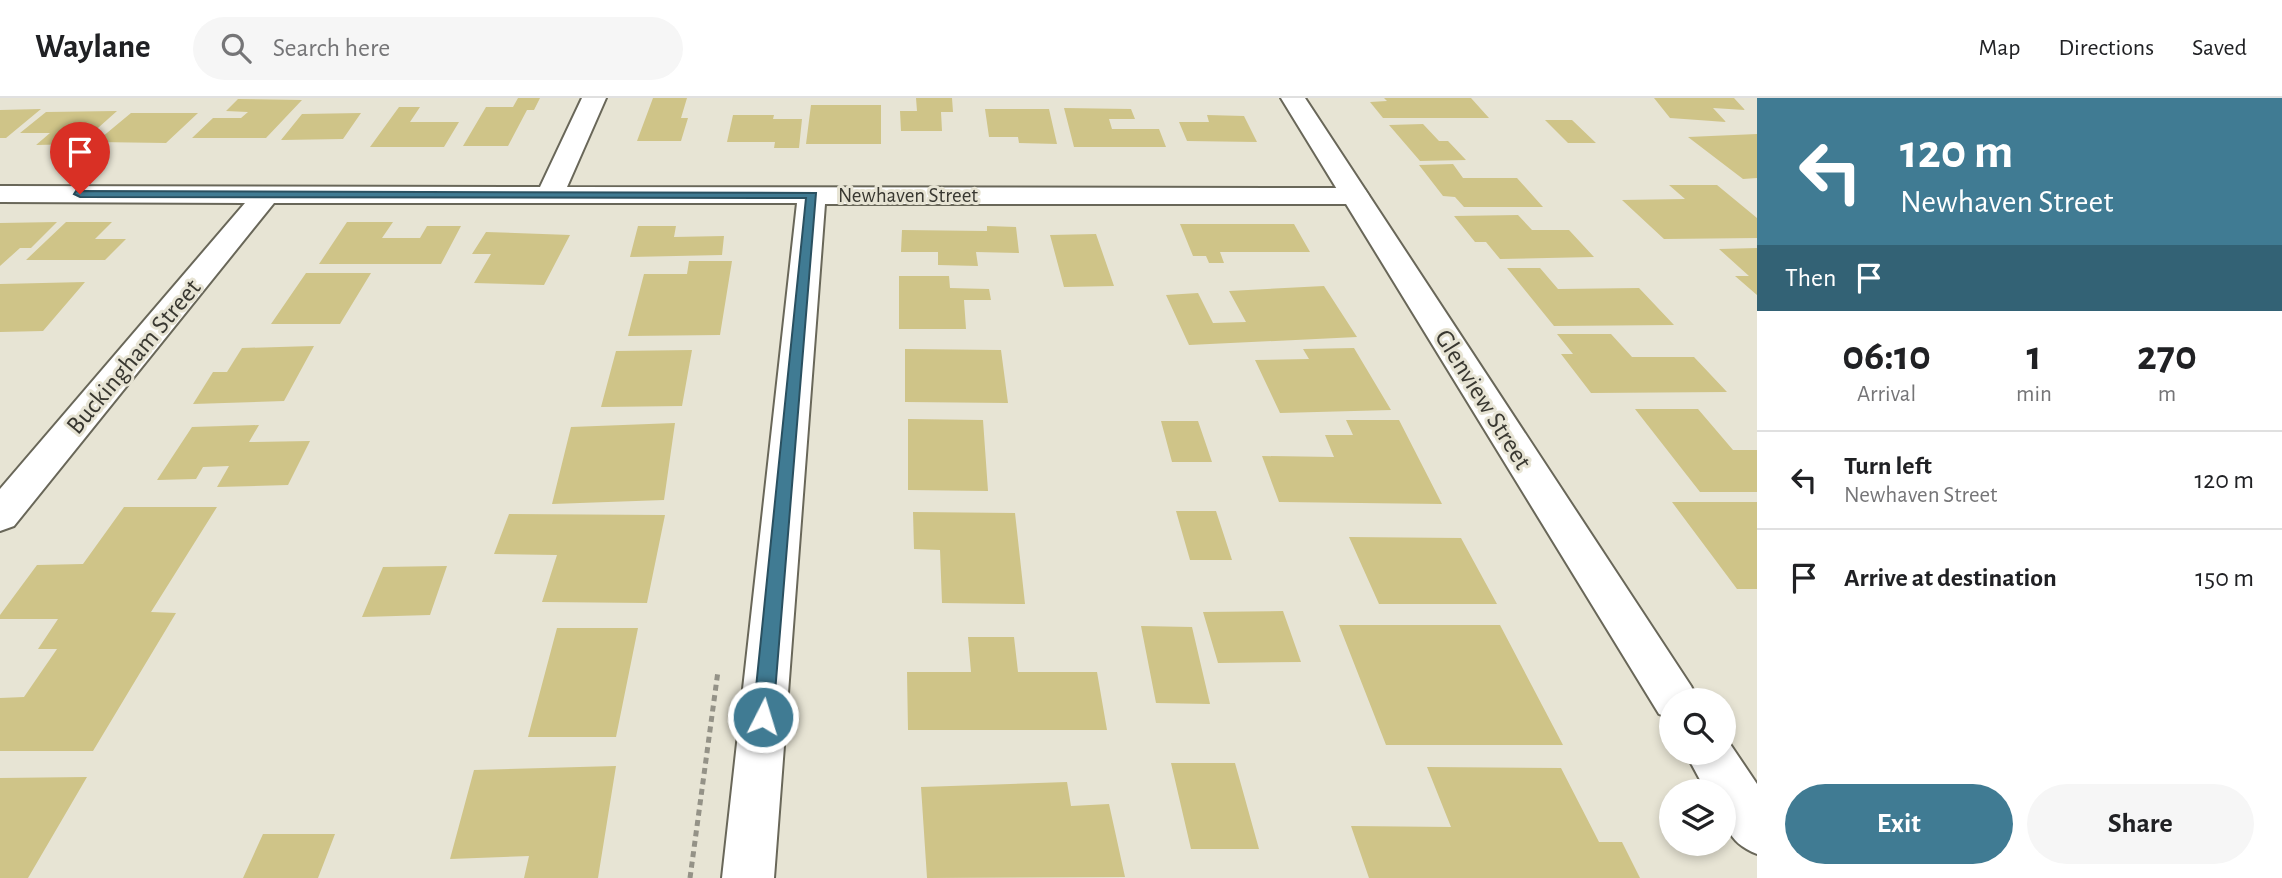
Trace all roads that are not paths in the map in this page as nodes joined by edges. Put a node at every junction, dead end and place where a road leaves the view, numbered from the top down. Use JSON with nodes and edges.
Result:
{"nodes":[{"id":1,"x":594,"y":98,"type":"edge"},
{"id":2,"x":1293,"y":98,"type":"edge"},
{"id":3,"x":0,"y":194,"type":"edge"},
{"id":4,"x":265,"y":195,"type":"junction"},
{"id":5,"x":550,"y":195,"type":"junction"},
{"id":6,"x":812,"y":195,"type":"junction"},
{"id":7,"x":1355,"y":196,"type":"junction"},
{"id":8,"x":0,"y":516,"type":"edge"},
{"id":9,"x":1667,"y":688,"type":"edge"},
{"id":10,"x":1717,"y":765,"type":"edge"},
{"id":11,"x":1757,"y":829,"type":"edge"},
{"id":12,"x":748,"y":878,"type":"edge"}],
"edges":[{"from":1,"to":5,"type":"street"},
{"from":2,"to":7,"type":"street","name":"Glenview Street"},
{"from":3,"to":4,"type":"street","name":"Newhaven Street"},
{"from":4,"to":5,"type":"street","name":"Newhaven Street"},
{"from":4,"to":8,"type":"street","name":"Buckingham Street"},
{"from":5,"to":6,"type":"street","name":"Newhaven Street"},
{"from":6,"to":7,"type":"street","name":"Newhaven Street"},
{"from":6,"to":12,"type":"street"},
{"from":7,"to":9,"type":"street","name":"Glenview Street"},
{"from":10,"to":11,"type":"street"}]}
